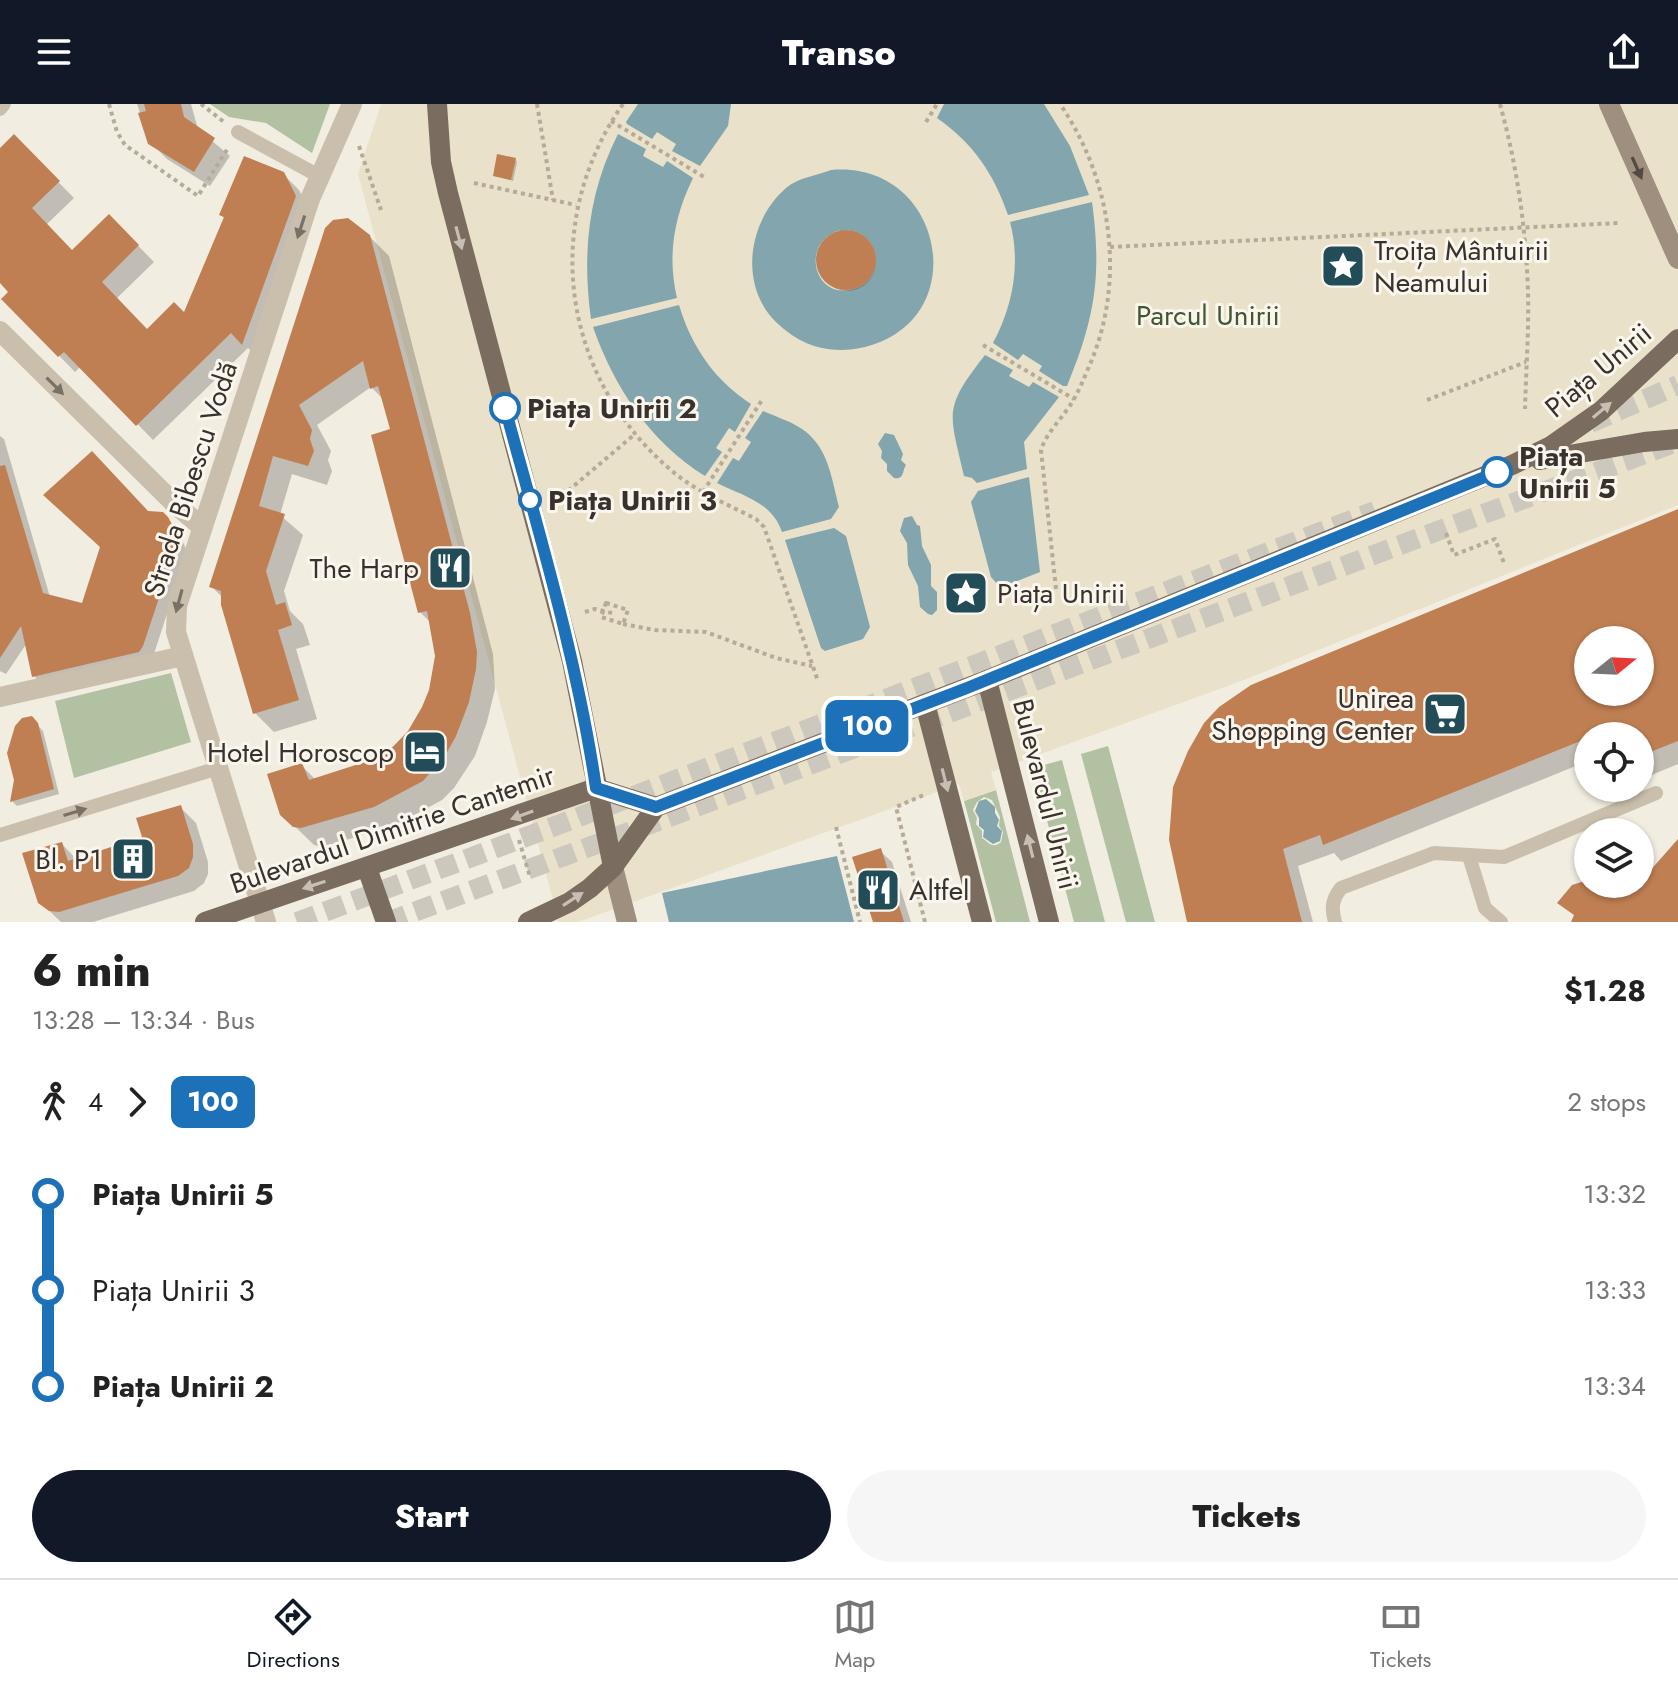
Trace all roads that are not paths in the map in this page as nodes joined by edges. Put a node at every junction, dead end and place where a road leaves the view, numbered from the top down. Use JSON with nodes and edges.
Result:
{"nodes":[{"id":1,"x":352,"y":104,"type":"edge"},
{"id":2,"x":437,"y":104,"type":"edge"},
{"id":3,"x":1609,"y":104,"type":"edge"},
{"id":4,"x":233,"y":129,"type":"road end"},
{"id":5,"x":319,"y":176,"type":"junction"},
{"id":6,"x":1678,"y":259,"type":"edge"},
{"id":7,"x":0,"y":331,"type":"edge"},
{"id":8,"x":1678,"y":339,"type":"edge"},
{"id":9,"x":1678,"y":439,"type":"edge"},
{"id":10,"x":1512,"y":465,"type":"junction"},
{"id":11,"x":201,"y":526,"type":"junction"},
{"id":12,"x":183,"y":656,"type":"junction"},
{"id":13,"x":987,"y":680,"type":"junction"},
{"id":14,"x":0,"y":697,"type":"edge"},
{"id":15,"x":925,"y":704,"type":"junction"},
{"id":16,"x":218,"y":768,"type":"junction"},
{"id":17,"x":596,"y":788,"type":"junction"},
{"id":18,"x":1656,"y":793,"type":"dead end"},
{"id":19,"x":656,"y":807,"type":"junction"},
{"id":20,"x":0,"y":835,"type":"edge"},
{"id":21,"x":1469,"y":856,"type":"junction"},
{"id":22,"x":613,"y":867,"type":"junction"},
{"id":23,"x":367,"y":868,"type":"junction"},
{"id":24,"x":264,"y":913,"type":"edge"},
{"id":25,"x":205,"y":922,"type":"edge"},
{"id":26,"x":386,"y":922,"type":"edge"},
{"id":27,"x":528,"y":922,"type":"edge"},
{"id":28,"x":627,"y":922,"type":"edge"},
{"id":29,"x":982,"y":922,"type":"edge"},
{"id":30,"x":1049,"y":922,"type":"edge"},
{"id":31,"x":1335,"y":922,"type":"edge"},
{"id":32,"x":1501,"y":922,"type":"edge"}],
"edges":[{"from":1,"to":5,"type":"street","name":"Strada Bibescu Vodă"},
{"from":2,"to":17,"type":"main road","one_way":true},
{"from":3,"to":6,"type":"main road","one_way":true},
{"from":4,"to":5,"type":"lane"},
{"from":5,"to":11,"type":"street","name":"Strada Bibescu Vodă","one_way":true},
{"from":7,"to":11,"type":"street","one_way":true},
{"from":10,"to":8,"type":"main road","name":"Piața Unirii","one_way":true},
{"from":9,"to":10,"type":"main road","name":"Piața Unirii"},
{"from":10,"to":13,"type":"main road","name":"Piața Unirii"},
{"from":11,"to":12,"type":"street","name":"Strada Bibescu Vodă","one_way":true},
{"from":12,"to":14,"type":"street"},
{"from":12,"to":16,"type":"street","name":"Strada Bibescu Vodă"},
{"from":13,"to":15,"type":"main road","name":"Piața Unirii"},
{"from":30,"to":13,"type":"main road","name":"Bulevardul Unirii","one_way":true},
{"from":15,"to":19,"type":"main road","name":"Piața Unirii"},
{"from":15,"to":29,"type":"main road","one_way":true},
{"from":20,"to":16,"type":"lane","one_way":true},
{"from":16,"to":24,"type":"street","name":"Strada Bibescu Vodă"},
{"from":17,"to":19,"type":"main road"},
{"from":17,"to":22,"type":"main road"},
{"from":17,"to":23,"type":"main road","name":"Bulevardul Dimitrie Cantemir","one_way":true},
{"from":18,"to":21,"type":"lane"},
{"from":19,"to":22,"type":"main road"},
{"from":21,"to":31,"type":"lane"},
{"from":21,"to":32,"type":"lane"},
{"from":27,"to":22,"type":"main road","one_way":true},
{"from":22,"to":28,"type":"main road"},
{"from":23,"to":24,"type":"main road","name":"Bulevardul Dimitrie Cantemir","one_way":true},
{"from":23,"to":26,"type":"main road"},
{"from":24,"to":25,"type":"main road","name":"Bulevardul Dimitrie Cantemir"}]}
